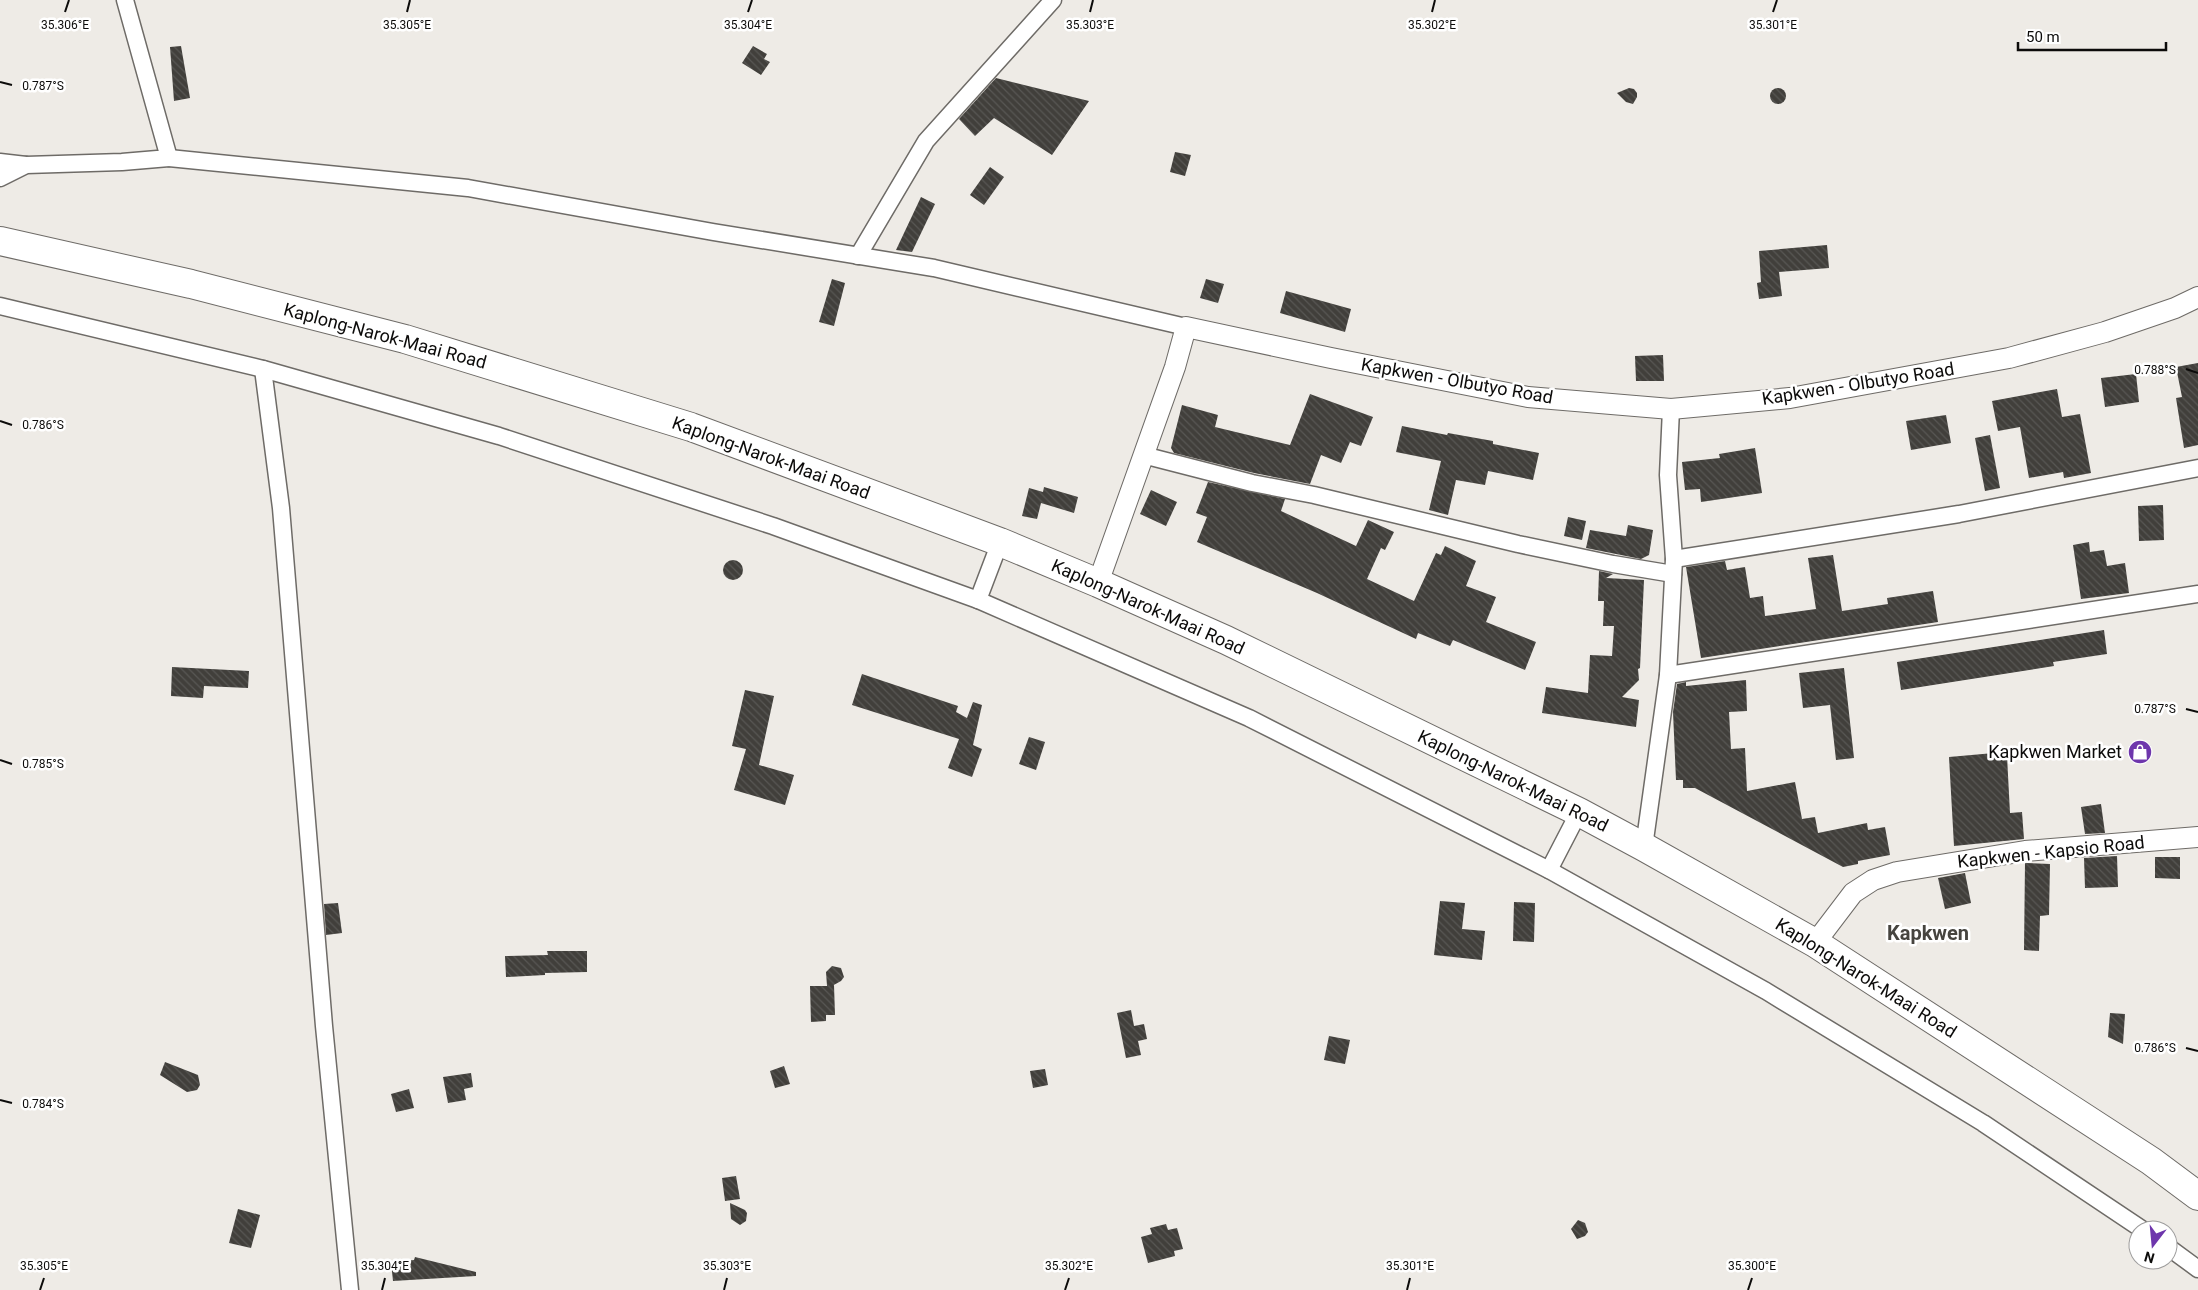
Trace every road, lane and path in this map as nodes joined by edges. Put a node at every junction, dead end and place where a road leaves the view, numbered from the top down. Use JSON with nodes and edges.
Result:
{"nodes":[{"id":1,"x":125,"y":0,"type":"edge"},
{"id":2,"x":1053,"y":0,"type":"edge"},
{"id":3,"x":169,"y":158,"type":"junction"},
{"id":4,"x":0,"y":162,"type":"edge"},
{"id":5,"x":26,"y":165,"type":"junction"},
{"id":6,"x":0,"y":178,"type":"edge"},
{"id":7,"x":0,"y":241,"type":"edge"},
{"id":8,"x":858,"y":256,"type":"junction"},
{"id":9,"x":2198,"y":297,"type":"edge"},
{"id":10,"x":0,"y":306,"type":"edge"},
{"id":11,"x":1186,"y":327,"type":"junction"},
{"id":12,"x":263,"y":369,"type":"junction"},
{"id":13,"x":1671,"y":409,"type":"junction"},
{"id":14,"x":1144,"y":454,"type":"junction"},
{"id":15,"x":2198,"y":468,"type":"edge"},
{"id":16,"x":1000,"y":542,"type":"junction"},
{"id":17,"x":1673,"y":567,"type":"junction"},
{"id":18,"x":1098,"y":583,"type":"junction"},
{"id":19,"x":2198,"y":594,"type":"edge"},
{"id":20,"x":978,"y":600,"type":"junction"},
{"id":21,"x":1668,"y":675,"type":"junction"},
{"id":22,"x":1579,"y":812,"type":"junction"},
{"id":23,"x":2198,"y":837,"type":"edge"},
{"id":24,"x":1644,"y":847,"type":"junction"},
{"id":25,"x":1549,"y":870,"type":"junction"},
{"id":26,"x":1815,"y":942,"type":"junction"},
{"id":27,"x":2198,"y":1196,"type":"edge"},
{"id":28,"x":2128,"y":1220,"type":"edge"},
{"id":29,"x":2178,"y":1254,"type":"edge"},
{"id":30,"x":2198,"y":1269,"type":"edge"},
{"id":31,"x":350,"y":1290,"type":"edge"}],
"edges":[{"from":1,"to":3,"type":"street"},
{"from":2,"to":8,"type":"street"},
{"from":3,"to":5,"type":"street"},
{"from":3,"to":8,"type":"street"},
{"from":4,"to":5,"type":"street"},
{"from":5,"to":6,"type":"street"},
{"from":7,"to":16,"type":"highway","name":"Kaplong-Narok-Maai Road"},
{"from":8,"to":11,"type":"street"},
{"from":9,"to":13,"type":"street","name":"Kapkwen - Olbutyo Road"},
{"from":10,"to":12,"type":"street"},
{"from":11,"to":13,"type":"street","name":"Kapkwen - Olbutyo Road"},
{"from":11,"to":14,"type":"street"},
{"from":12,"to":20,"type":"street"},
{"from":12,"to":31,"type":"street"},
{"from":13,"to":17,"type":"street"},
{"from":14,"to":17,"type":"street"},
{"from":14,"to":18,"type":"street"},
{"from":15,"to":17,"type":"street"},
{"from":16,"to":18,"type":"highway","name":"Kaplong-Narok-Maai Road"},
{"from":16,"to":20,"type":"street"},
{"from":17,"to":21,"type":"street"},
{"from":18,"to":22,"type":"highway","name":"Kaplong-Narok-Maai Road"},
{"from":19,"to":21,"type":"street"},
{"from":20,"to":25,"type":"street"},
{"from":21,"to":24,"type":"street"},
{"from":22,"to":24,"type":"highway","name":"Kaplong-Narok-Maai Road"},
{"from":22,"to":25,"type":"street"},
{"from":23,"to":26,"type":"street","name":"Kapkwen - Kapsio Road"},
{"from":24,"to":26,"type":"highway","name":"Kaplong-Narok-Maai Road"},
{"from":25,"to":28,"type":"street"},
{"from":26,"to":27,"type":"highway","name":"Kaplong-Narok-Maai Road"},
{"from":29,"to":30,"type":"street"}]}
